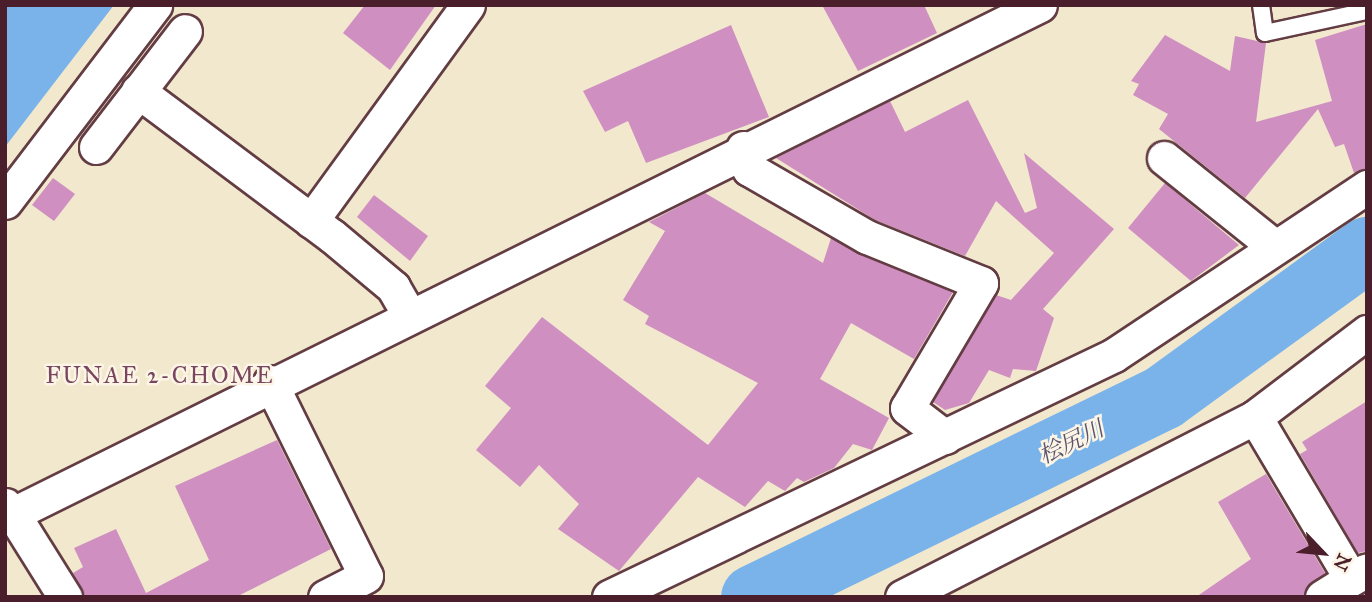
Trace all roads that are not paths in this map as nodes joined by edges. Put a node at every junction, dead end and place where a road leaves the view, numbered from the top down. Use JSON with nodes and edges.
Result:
{"nodes":[{"id":1,"x":155,"y":5,"type":"edge"},
{"id":2,"x":468,"y":5,"type":"edge"},
{"id":3,"x":1040,"y":5,"type":"edge"},
{"id":4,"x":1261,"y":5,"type":"edge"},
{"id":5,"x":1367,"y":11,"type":"edge"},
{"id":6,"x":185,"y":31,"type":"dead end"},
{"id":7,"x":138,"y":91,"type":"junction"},
{"id":8,"x":96,"y":147,"type":"dead end"},
{"id":9,"x":743,"y":148,"type":"junction"},
{"id":10,"x":1164,"y":158,"type":"dead end"},
{"id":11,"x":1367,"y":187,"type":"edge"},
{"id":12,"x":5,"y":202,"type":"edge"},
{"id":13,"x":311,"y":221,"type":"junction"},
{"id":14,"x":1275,"y":247,"type":"junction"},
{"id":15,"x":408,"y":313,"type":"junction"},
{"id":16,"x":1367,"y":332,"type":"edge"},
{"id":17,"x":270,"y":382,"type":"junction"},
{"id":18,"x":1255,"y":417,"type":"junction"},
{"id":19,"x":945,"y":438,"type":"junction"},
{"id":20,"x":9,"y":510,"type":"edge"},
{"id":21,"x":1359,"y":574,"type":"edge"},
{"id":22,"x":940,"y":589,"type":"edge"},
{"id":23,"x":65,"y":597,"type":"edge"},
{"id":24,"x":326,"y":597,"type":"edge"},
{"id":25,"x":609,"y":597,"type":"edge"},
{"id":26,"x":902,"y":597,"type":"edge"},
{"id":27,"x":1322,"y":597,"type":"edge"}],
"edges":[{"from":1,"to":12,"type":"street"},
{"from":2,"to":13,"type":"street"},
{"from":3,"to":9,"type":"street"},
{"from":4,"to":5,"type":"lane"},
{"from":6,"to":7,"type":"street"},
{"from":7,"to":8,"type":"street"},
{"from":7,"to":13,"type":"street"},
{"from":9,"to":15,"type":"street"},
{"from":9,"to":19,"type":"street"},
{"from":10,"to":14,"type":"street"},
{"from":11,"to":14,"type":"street"},
{"from":13,"to":15,"type":"street"},
{"from":14,"to":19,"type":"street"},
{"from":15,"to":17,"type":"street"},
{"from":16,"to":18,"type":"street"},
{"from":17,"to":20,"type":"street"},
{"from":17,"to":24,"type":"street"},
{"from":18,"to":21,"type":"street"},
{"from":18,"to":22,"type":"street"},
{"from":19,"to":25,"type":"street"},
{"from":20,"to":23,"type":"street"},
{"from":21,"to":27,"type":"street"},
{"from":22,"to":26,"type":"street"}]}
